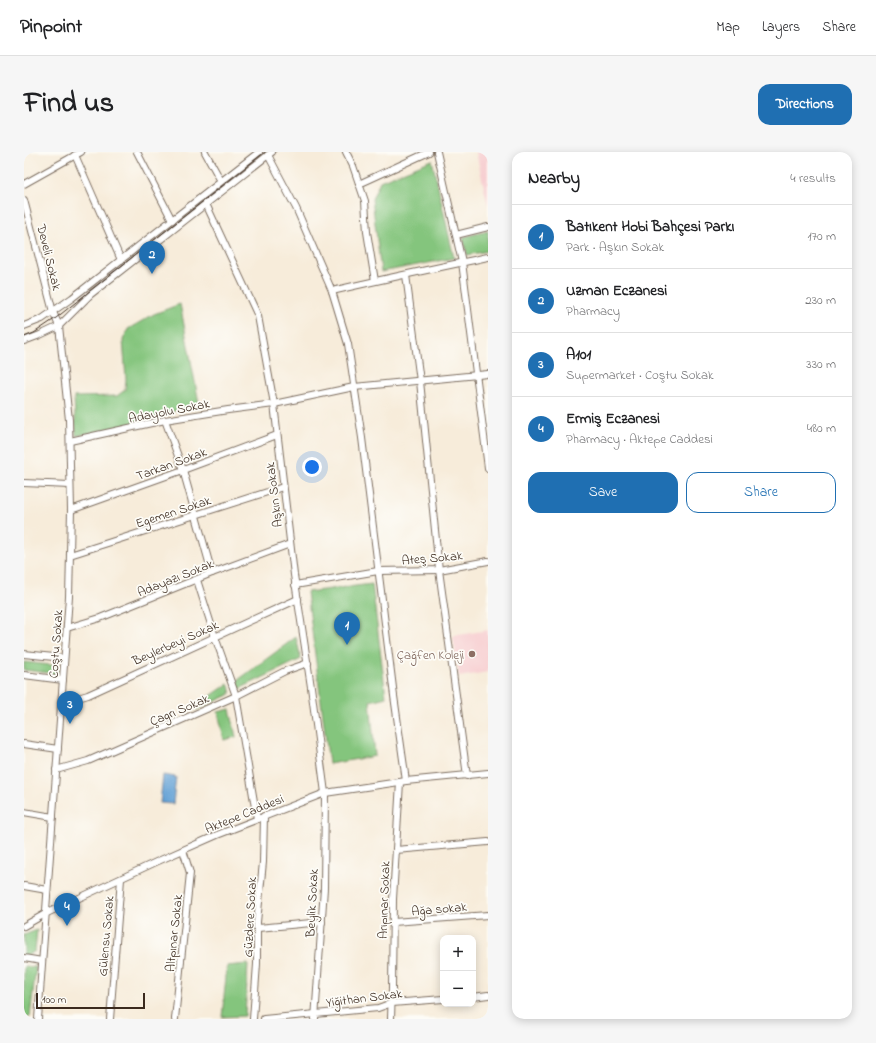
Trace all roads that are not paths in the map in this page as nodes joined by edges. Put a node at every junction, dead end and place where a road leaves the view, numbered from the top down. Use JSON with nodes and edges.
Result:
{"nodes":[{"id":1,"x":137,"y":152,"type":"edge"},
{"id":2,"x":205,"y":152,"type":"edge"},
{"id":3,"x":259,"y":152,"type":"edge"},
{"id":4,"x":346,"y":152,"type":"edge"},
{"id":5,"x":430,"y":152,"type":"edge"},
{"id":6,"x":437,"y":152,"type":"edge"},
{"id":7,"x":78,"y":153,"type":"edge"},
{"id":8,"x":270,"y":153,"type":"edge"},
{"id":9,"x":221,"y":181,"type":"junction"},
{"id":10,"x":24,"y":184,"type":"edge"},
{"id":11,"x":359,"y":184,"type":"junction"},
{"id":12,"x":24,"y":200,"type":"edge"},
{"id":13,"x":206,"y":204,"type":"junction"},
{"id":14,"x":172,"y":220,"type":"junction"},
{"id":15,"x":488,"y":227,"type":"edge"},
{"id":16,"x":456,"y":235,"type":"junction"},
{"id":17,"x":488,"y":257,"type":"edge"},
{"id":18,"x":121,"y":260,"type":"junction"},
{"id":19,"x":462,"y":262,"type":"junction"},
{"id":20,"x":406,"y":275,"type":"junction"},
{"id":21,"x":374,"y":281,"type":"junction"},
{"id":22,"x":332,"y":291,"type":"junction"},
{"id":23,"x":53,"y":312,"type":"junction"},
{"id":24,"x":56,"y":318,"type":"joint"},
{"id":25,"x":24,"y":326,"type":"edge"},
{"id":26,"x":59,"y":326,"type":"junction"},
{"id":27,"x":24,"y":341,"type":"edge"},
{"id":28,"x":488,"y":374,"type":"edge"},
{"id":29,"x":477,"y":375,"type":"junction"},
{"id":30,"x":420,"y":381,"type":"junction"},
{"id":31,"x":354,"y":387,"type":"junction"},
{"id":32,"x":274,"y":404,"type":"junction"},
{"id":33,"x":166,"y":420,"type":"junction"},
{"id":34,"x":277,"y":435,"type":"junction"},
{"id":35,"x":70,"y":441,"type":"junction"},
{"id":36,"x":488,"y":468,"type":"edge"},
{"id":37,"x":183,"y":470,"type":"junction"},
{"id":38,"x":24,"y":483,"type":"edge"},
{"id":39,"x":70,"y":485,"type":"junction"},
{"id":40,"x":283,"y":487,"type":"junction"},
{"id":41,"x":71,"y":510,"type":"junction"},
{"id":42,"x":196,"y":516,"type":"junction"},
{"id":43,"x":290,"y":544,"type":"junction"},
{"id":44,"x":70,"y":555,"type":"junction"},
{"id":45,"x":488,"y":562,"type":"edge"},
{"id":46,"x":438,"y":570,"type":"junction"},
{"id":47,"x":378,"y":571,"type":"junction"},
{"id":48,"x":212,"y":573,"type":"junction"},
{"id":49,"x":197,"y":580,"type":"junction"},
{"id":50,"x":295,"y":585,"type":"junction"},
{"id":51,"x":298,"y":599,"type":"junction"},
{"id":52,"x":67,"y":628,"type":"junction"},
{"id":53,"x":215,"y":637,"type":"junction"},
{"id":54,"x":24,"y":654,"type":"edge"},
{"id":55,"x":64,"y":658,"type":"junction"},
{"id":56,"x":308,"y":662,"type":"junction"},
{"id":57,"x":24,"y":675,"type":"edge"},
{"id":58,"x":63,"y":680,"type":"junction"},
{"id":59,"x":236,"y":696,"type":"junction"},
{"id":60,"x":61,"y":703,"type":"junction"},
{"id":61,"x":24,"y":744,"type":"edge"},
{"id":62,"x":58,"y":748,"type":"junction"},
{"id":63,"x":56,"y":770,"type":"junction"},
{"id":64,"x":488,"y":773,"type":"edge"},
{"id":65,"x":467,"y":776,"type":"junction"},
{"id":66,"x":403,"y":782,"type":"junction"},
{"id":67,"x":325,"y":793,"type":"junction"},
{"id":68,"x":24,"y":812,"type":"edge"},
{"id":69,"x":264,"y":816,"type":"junction"},
{"id":70,"x":52,"y":817,"type":"junction"},
{"id":71,"x":257,"y":819,"type":"junction"},
{"id":72,"x":488,"y":842,"type":"edge"},
{"id":73,"x":183,"y":850,"type":"junction"},
{"id":74,"x":396,"y":850,"type":"junction"},
{"id":75,"x":121,"y":879,"type":"junction"},
{"id":76,"x":24,"y":886,"type":"edge"},
{"id":77,"x":47,"y":890,"type":"junction"},
{"id":78,"x":45,"y":914,"type":"junction"},
{"id":79,"x":488,"y":915,"type":"edge"},
{"id":80,"x":322,"y":922,"type":"junction"},
{"id":81,"x":393,"y":922,"type":"junction"},
{"id":82,"x":24,"y":926,"type":"edge"},
{"id":83,"x":258,"y":928,"type":"junction"},
{"id":84,"x":24,"y":958,"type":"edge"},
{"id":85,"x":42,"y":961,"type":"junction"},
{"id":86,"x":488,"y":995,"type":"edge"},
{"id":87,"x":476,"y":997,"type":"edge"},
{"id":88,"x":440,"y":999,"type":"edge"},
{"id":89,"x":392,"y":1003,"type":"junction"},
{"id":90,"x":315,"y":1017,"type":"edge"},
{"id":91,"x":38,"y":1019,"type":"edge"},
{"id":92,"x":110,"y":1019,"type":"edge"},
{"id":93,"x":175,"y":1019,"type":"edge"},
{"id":94,"x":253,"y":1019,"type":"edge"},
{"id":95,"x":264,"y":1019,"type":"edge"},
{"id":96,"x":391,"y":1019,"type":"edge"}],
"edges":[{"from":1,"to":14,"type":"street"},
{"from":2,"to":9,"type":"street"},
{"from":3,"to":9,"type":"street"},
{"from":4,"to":11,"type":"street"},
{"from":5,"to":11,"type":"street"},
{"from":6,"to":16,"type":"street"},
{"from":7,"to":10,"type":"street"},
{"from":7,"to":18,"type":"street"},
{"from":8,"to":13,"type":"street"},
{"from":8,"to":22,"type":"street","name":"Arıpınar Sokak"},
{"from":9,"to":14,"type":"street"},
{"from":11,"to":21,"type":"street"},
{"from":12,"to":23,"type":"street","name":"Develi Sokak"},
{"from":13,"to":26,"type":"street"},
{"from":13,"to":32,"type":"street","name":"Aşkın Sokak"},
{"from":14,"to":18,"type":"street"},
{"from":15,"to":16,"type":"street"},
{"from":16,"to":19,"type":"street"},
{"from":17,"to":19,"type":"street"},
{"from":18,"to":23,"type":"street"},
{"from":19,"to":20,"type":"street"},
{"from":19,"to":29,"type":"street"},
{"from":20,"to":21,"type":"street"},
{"from":20,"to":30,"type":"street"},
{"from":21,"to":22,"type":"street"},
{"from":22,"to":31,"type":"street","name":"Arıpınar Sokak"},
{"from":23,"to":24,"type":"street","name":"Develi Sokak"},
{"from":23,"to":25,"type":"street"},
{"from":24,"to":26,"type":"street","name":"Coştu Sokak"},
{"from":26,"to":27,"type":"street"},
{"from":26,"to":35,"type":"street","name":"Coştu Sokak"},
{"from":28,"to":29,"type":"street"},
{"from":29,"to":30,"type":"street"},
{"from":29,"to":36,"type":"street"},
{"from":30,"to":31,"type":"street"},
{"from":30,"to":46,"type":"street"},
{"from":31,"to":32,"type":"street","name":"Adayolu Sokak"},
{"from":31,"to":47,"type":"street","name":"Arıpınar Sokak"},
{"from":32,"to":33,"type":"street","name":"Adayolu Sokak"},
{"from":32,"to":34,"type":"street","name":"Aşkın Sokak"},
{"from":33,"to":35,"type":"street","name":"Adayolu Sokak"},
{"from":33,"to":37,"type":"street"},
{"from":34,"to":37,"type":"street","name":"Tarkan Sokak"},
{"from":34,"to":40,"type":"street","name":"Aşkın Sokak"},
{"from":35,"to":39,"type":"street","name":"Coştu Sokak"},
{"from":37,"to":41,"type":"street","name":"Tarkan Sokak"},
{"from":37,"to":42,"type":"street"},
{"from":38,"to":39,"type":"street"},
{"from":39,"to":41,"type":"street","name":"Coştu Sokak"},
{"from":40,"to":42,"type":"street","name":"Egemen Sokak"},
{"from":40,"to":43,"type":"street","name":"Aşkın Sokak"},
{"from":41,"to":44,"type":"street","name":"Coştu Sokak"},
{"from":42,"to":44,"type":"street","name":"Egemen Sokak"},
{"from":42,"to":48,"type":"street"},
{"from":43,"to":48,"type":"street","name":"Adayazı Sokak"},
{"from":43,"to":50,"type":"street","name":"Aşkın Sokak"},
{"from":44,"to":52,"type":"street","name":"Coştu Sokak"},
{"from":45,"to":46,"type":"street","name":"Ateş Sokak"},
{"from":46,"to":47,"type":"street","name":"Ateş Sokak"},
{"from":46,"to":65,"type":"street"},
{"from":47,"to":50,"type":"street","name":"Ateş Sokak"},
{"from":47,"to":66,"type":"street","name":"Arıpınar Sokak"},
{"from":48,"to":49,"type":"street","name":"Adayazı Sokak"},
{"from":49,"to":52,"type":"street","name":"Adayazı Sokak"},
{"from":49,"to":53,"type":"street"},
{"from":50,"to":51,"type":"street","name":"Aşkın Sokak"},
{"from":51,"to":53,"type":"street","name":"Beylerbeyi Sokak"},
{"from":51,"to":56,"type":"street","name":"Aşkın Sokak"},
{"from":52,"to":55,"type":"street","name":"Coştu Sokak"},
{"from":53,"to":59,"type":"street"},
{"from":53,"to":60,"type":"street","name":"Beylerbeyi Sokak"},
{"from":54,"to":55,"type":"street"},
{"from":55,"to":58,"type":"street","name":"Coştu Sokak"},
{"from":56,"to":59,"type":"street","name":"Çagrı Sokak"},
{"from":56,"to":67,"type":"street","name":"Aşkın Sokak"},
{"from":57,"to":58,"type":"street"},
{"from":58,"to":60,"type":"street","name":"Coştu Sokak"},
{"from":59,"to":63,"type":"street","name":"Çagrı Sokak"},
{"from":59,"to":71,"type":"street"},
{"from":60,"to":62,"type":"street","name":"Coştu Sokak"},
{"from":61,"to":62,"type":"street"},
{"from":62,"to":63,"type":"street","name":"Coştu Sokak"},
{"from":63,"to":70,"type":"street","name":"Coştu Sokak"},
{"from":64,"to":65,"type":"street","name":"Aktepe Caddesi"},
{"from":65,"to":66,"type":"street","name":"Aktepe Caddesi"},
{"from":66,"to":67,"type":"street","name":"Aktepe Caddesi"},
{"from":66,"to":74,"type":"street","name":"Arıpınar Sokak"},
{"from":67,"to":69,"type":"street","name":"Aktepe Caddesi"},
{"from":67,"to":80,"type":"street","name":"Beylik Sokak"},
{"from":68,"to":70,"type":"street"},
{"from":69,"to":71,"type":"street","name":"Aktepe Caddesi"},
{"from":69,"to":83,"type":"street","name":"Güzdere Sokak"},
{"from":70,"to":77,"type":"street","name":"Coştu Sokak"},
{"from":71,"to":73,"type":"street","name":"Aktepe Caddesi"},
{"from":72,"to":74,"type":"street"},
{"from":73,"to":75,"type":"street","name":"Aktepe Caddesi"},
{"from":73,"to":93,"type":"street","name":"Altpınar Sokak"},
{"from":74,"to":81,"type":"street","name":"Arıpınar Sokak"},
{"from":75,"to":78,"type":"street","name":"Aktepe Caddesi"},
{"from":75,"to":92,"type":"street","name":"Gülensu Sokak"},
{"from":76,"to":77,"type":"street"},
{"from":77,"to":78,"type":"street","name":"Coştu Sokak"},
{"from":78,"to":82,"type":"street","name":"Aktepe Caddesi"},
{"from":78,"to":85,"type":"street","name":"Coştu Sokak"},
{"from":79,"to":81,"type":"street","name":"Ağa sokak"},
{"from":80,"to":83,"type":"street"},
{"from":80,"to":90,"type":"street","name":"Beylik Sokak"},
{"from":81,"to":89,"type":"street","name":"Arıpınar Sokak"},
{"from":83,"to":94,"type":"street","name":"Güzdere Sokak"},
{"from":84,"to":85,"type":"street"},
{"from":85,"to":91,"type":"street","name":"Coştu Sokak"},
{"from":86,"to":87,"type":"street"},
{"from":88,"to":89,"type":"street","name":"Yiğithan Sokak"},
{"from":89,"to":90,"type":"street","name":"Yiğithan Sokak"},
{"from":89,"to":96,"type":"street","name":"Arıpınar Sokak"},
{"from":90,"to":95,"type":"street","name":"Yiğithan Sokak"}]}
